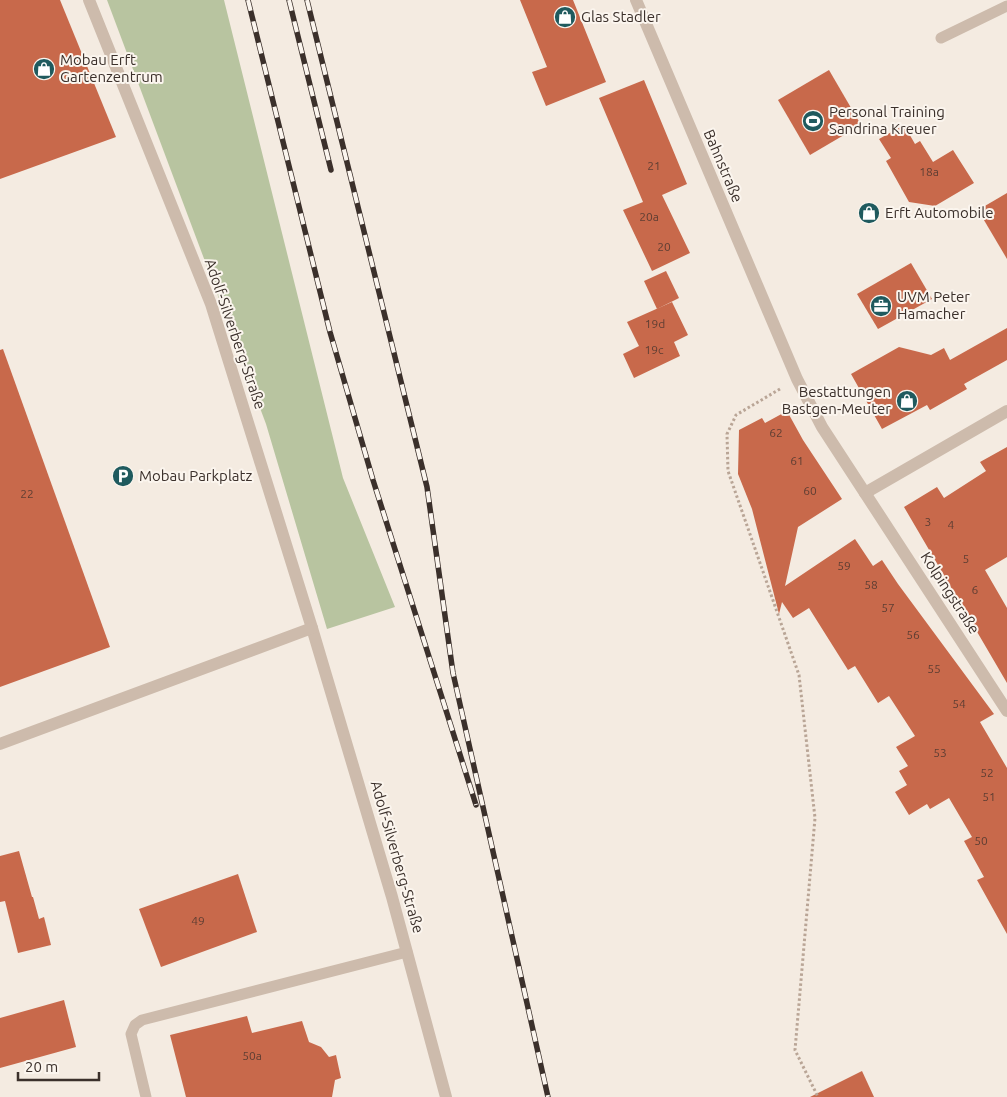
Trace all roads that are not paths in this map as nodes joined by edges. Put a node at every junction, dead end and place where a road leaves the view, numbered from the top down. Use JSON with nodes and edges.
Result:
{"nodes":[{"id":1,"x":89,"y":0,"type":"edge"},
{"id":2,"x":636,"y":0,"type":"edge"},
{"id":3,"x":1007,"y":6,"type":"edge"},
{"id":4,"x":942,"y":38,"type":"dead end"},
{"id":5,"x":780,"y":343,"type":"joint"},
{"id":6,"x":1007,"y":411,"type":"edge"},
{"id":7,"x":866,"y":493,"type":"junction"},
{"id":8,"x":312,"y":628,"type":"junction"},
{"id":9,"x":1007,"y":711,"type":"edge"},
{"id":10,"x":0,"y":744,"type":"edge"},
{"id":11,"x":407,"y":952,"type":"junction"},
{"id":12,"x":142,"y":1095,"type":"edge"},
{"id":13,"x":446,"y":1097,"type":"edge"}],
"edges":[{"from":1,"to":8,"type":"street","name":"Adolf-Silverberg-Straße"},
{"from":2,"to":5,"type":"street","name":"Bahnstraße"},
{"from":3,"to":4,"type":"lane"},
{"from":5,"to":7,"type":"street","name":"Kolpingstraße"},
{"from":6,"to":7,"type":"street"},
{"from":7,"to":9,"type":"street","name":"Kolpingstraße"},
{"from":8,"to":10,"type":"street"},
{"from":8,"to":11,"type":"street","name":"Adolf-Silverberg-Straße"},
{"from":11,"to":12,"type":"lane"},
{"from":11,"to":13,"type":"street","name":"Adolf-Silverberg-Straße"}]}
